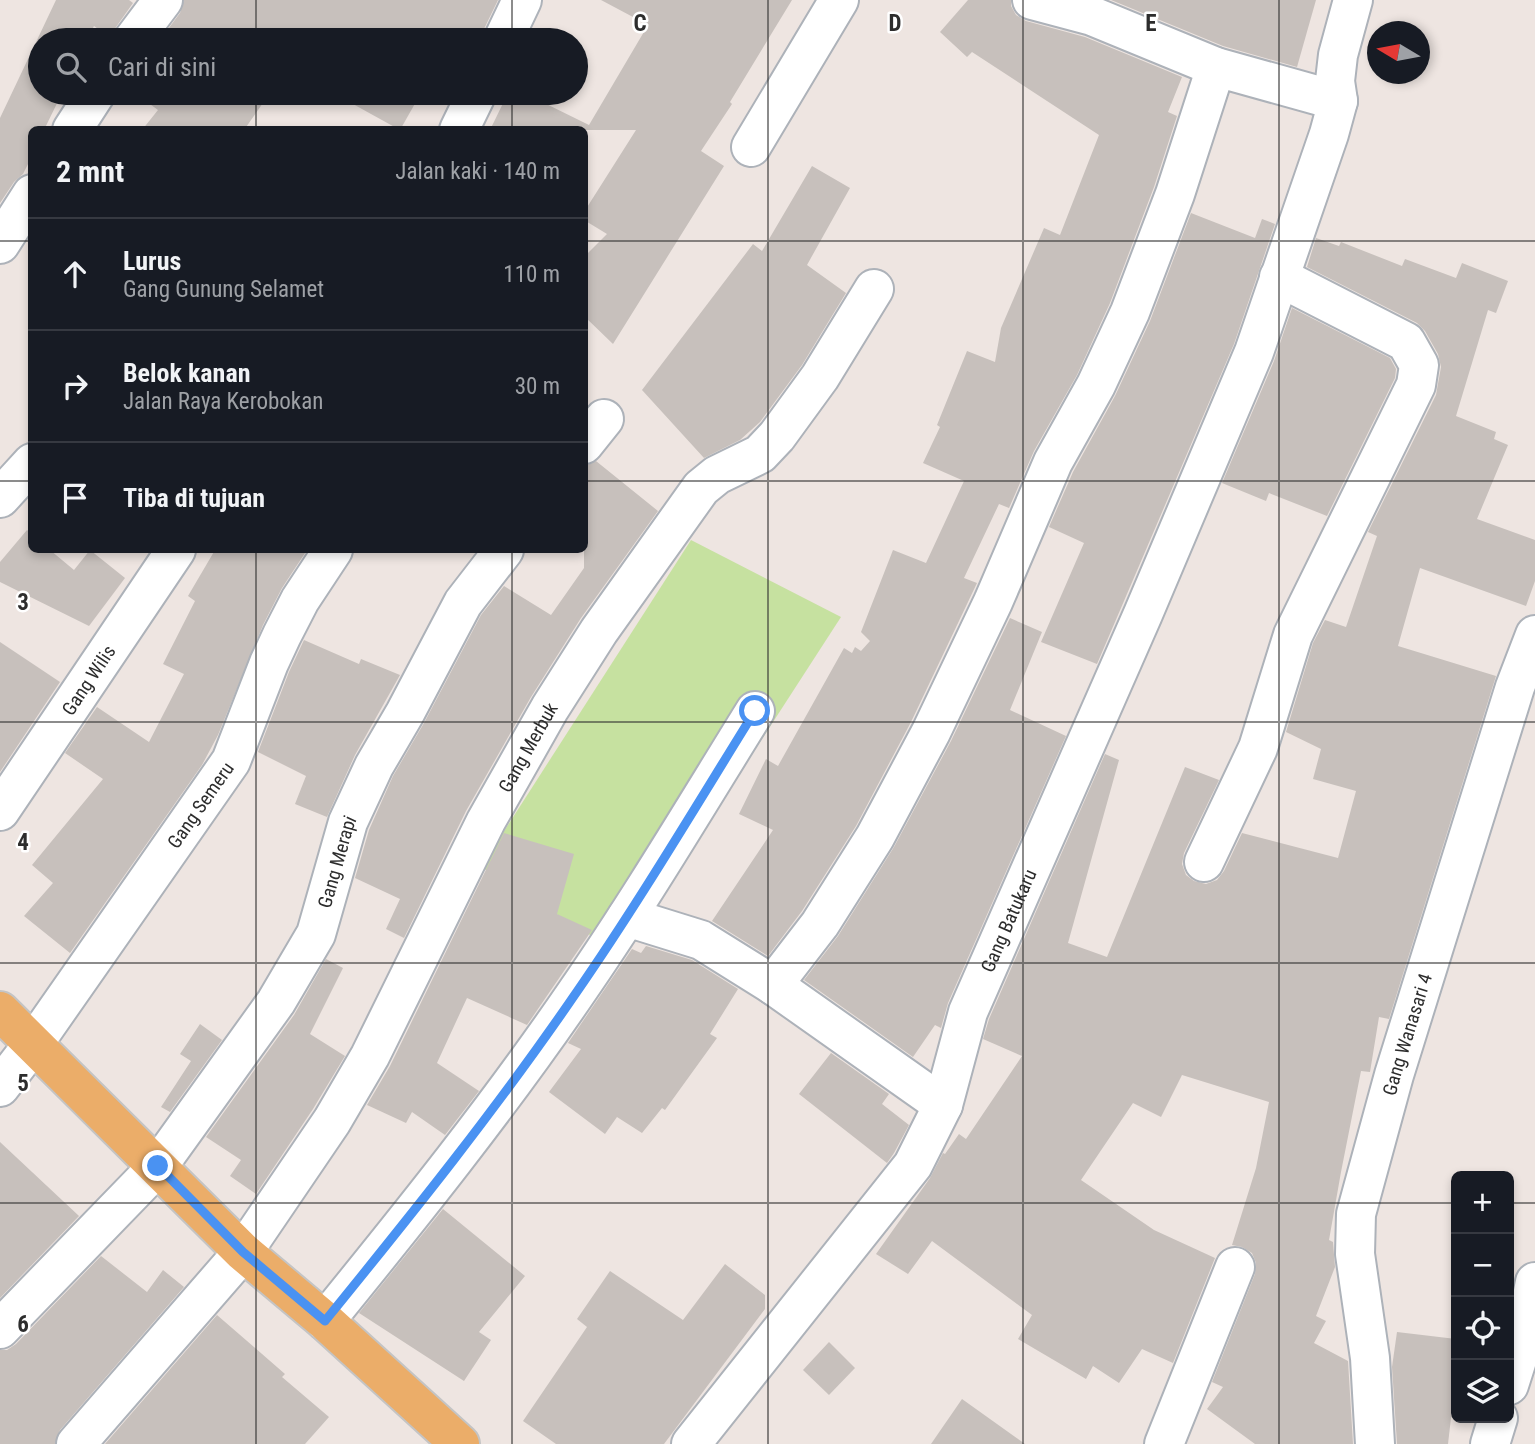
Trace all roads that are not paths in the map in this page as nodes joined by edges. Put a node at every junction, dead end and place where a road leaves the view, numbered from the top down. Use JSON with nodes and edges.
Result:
{"nodes":[{"id":1,"x":163,"y":0,"type":"edge"},
{"id":2,"x":522,"y":0,"type":"edge"},
{"id":3,"x":839,"y":0,"type":"edge"},
{"id":4,"x":1032,"y":0,"type":"edge"},
{"id":5,"x":1353,"y":0,"type":"edge"},
{"id":6,"x":1095,"y":8,"type":"edge"},
{"id":7,"x":142,"y":28,"type":"edge"},
{"id":8,"x":509,"y":28,"type":"edge"},
{"id":9,"x":1216,"y":67,"type":"junction"},
{"id":10,"x":1338,"y":101,"type":"junction"},
{"id":11,"x":88,"y":105,"type":"edge"},
{"id":12,"x":471,"y":105,"type":"edge"},
{"id":13,"x":75,"y":126,"type":"edge"},
{"id":14,"x":461,"y":126,"type":"edge"},
{"id":15,"x":751,"y":146,"type":"dead end"},
{"id":16,"x":28,"y":200,"type":"edge"},
{"id":17,"x":0,"y":244,"type":"edge"},
{"id":18,"x":1279,"y":277,"type":"junction"},
{"id":19,"x":874,"y":289,"type":"dead end"},
{"id":20,"x":28,"y":467,"type":"edge"},
{"id":21,"x":0,"y":498,"type":"edge"},
{"id":22,"x":174,"y":553,"type":"edge"},
{"id":23,"x":331,"y":553,"type":"edge"},
{"id":24,"x":502,"y":553,"type":"edge"},
{"id":25,"x":1535,"y":635,"type":"edge"},
{"id":26,"x":755,"y":711,"type":"dead end"},
{"id":27,"x":0,"y":811,"type":"edge"},
{"id":28,"x":1204,"y":862,"type":"dead end"},
{"id":29,"x":627,"y":917,"type":"junction"},
{"id":30,"x":773,"y":985,"type":"junction"},
{"id":31,"x":0,"y":1011,"type":"edge"},
{"id":32,"x":34,"y":1043,"type":"junction"},
{"id":33,"x":0,"y":1087,"type":"edge"},
{"id":34,"x":943,"y":1105,"type":"junction"},
{"id":35,"x":158,"y":1166,"type":"junction"},
{"id":36,"x":243,"y":1252,"type":"junction"},
{"id":37,"x":1235,"y":1267,"type":"dead end"},
{"id":38,"x":1535,"y":1282,"type":"edge"},
{"id":39,"x":325,"y":1321,"type":"junction"},
{"id":40,"x":0,"y":1329,"type":"edge"},
{"id":41,"x":1514,"y":1369,"type":"edge"},
{"id":42,"x":1496,"y":1423,"type":"edge"},
{"id":43,"x":76,"y":1444,"type":"edge"},
{"id":44,"x":460,"y":1444,"type":"edge"},
{"id":45,"x":691,"y":1444,"type":"edge"},
{"id":46,"x":1164,"y":1444,"type":"edge"},
{"id":47,"x":1375,"y":1444,"type":"edge"},
{"id":48,"x":1490,"y":1444,"type":"edge"}],
"edges":[{"from":1,"to":7,"type":"street"},
{"from":2,"to":8,"type":"street"},
{"from":3,"to":15,"type":"street"},
{"from":4,"to":6,"type":"street"},
{"from":5,"to":10,"type":"street","name":"Gang Batukaru"},
{"from":6,"to":9,"type":"street"},
{"from":9,"to":10,"type":"street"},
{"from":9,"to":30,"type":"street"},
{"from":10,"to":18,"type":"street","name":"Gang Batukaru"},
{"from":11,"to":13,"type":"street"},
{"from":12,"to":14,"type":"street"},
{"from":16,"to":17,"type":"street"},
{"from":18,"to":28,"type":"street"},
{"from":18,"to":34,"type":"street","name":"Gang Batukaru"},
{"from":19,"to":36,"type":"street","name":"Gang Merbuk"},
{"from":20,"to":21,"type":"street"},
{"from":22,"to":27,"type":"street","name":"Gang Wilis"},
{"from":23,"to":32,"type":"street","name":"Gang Semeru"},
{"from":24,"to":35,"type":"street","name":"Gang Merapi"},
{"from":25,"to":47,"type":"street","name":"Gang Wanasari 4"},
{"from":26,"to":29,"type":"street"},
{"from":29,"to":30,"type":"street"},
{"from":29,"to":39,"type":"street"},
{"from":30,"to":34,"type":"street"},
{"from":31,"to":32,"type":"main road"},
{"from":32,"to":33,"type":"street","name":"Gang Semeru"},
{"from":32,"to":35,"type":"main road"},
{"from":34,"to":45,"type":"street","name":"Gang Batukaru"},
{"from":35,"to":36,"type":"main road"},
{"from":35,"to":40,"type":"street","name":"Gang Merapi"},
{"from":36,"to":39,"type":"main road"},
{"from":36,"to":43,"type":"street","name":"Gang Merbuk"},
{"from":37,"to":46,"type":"street"},
{"from":38,"to":41,"type":"street"},
{"from":39,"to":44,"type":"main road"},
{"from":42,"to":48,"type":"street"}]}
